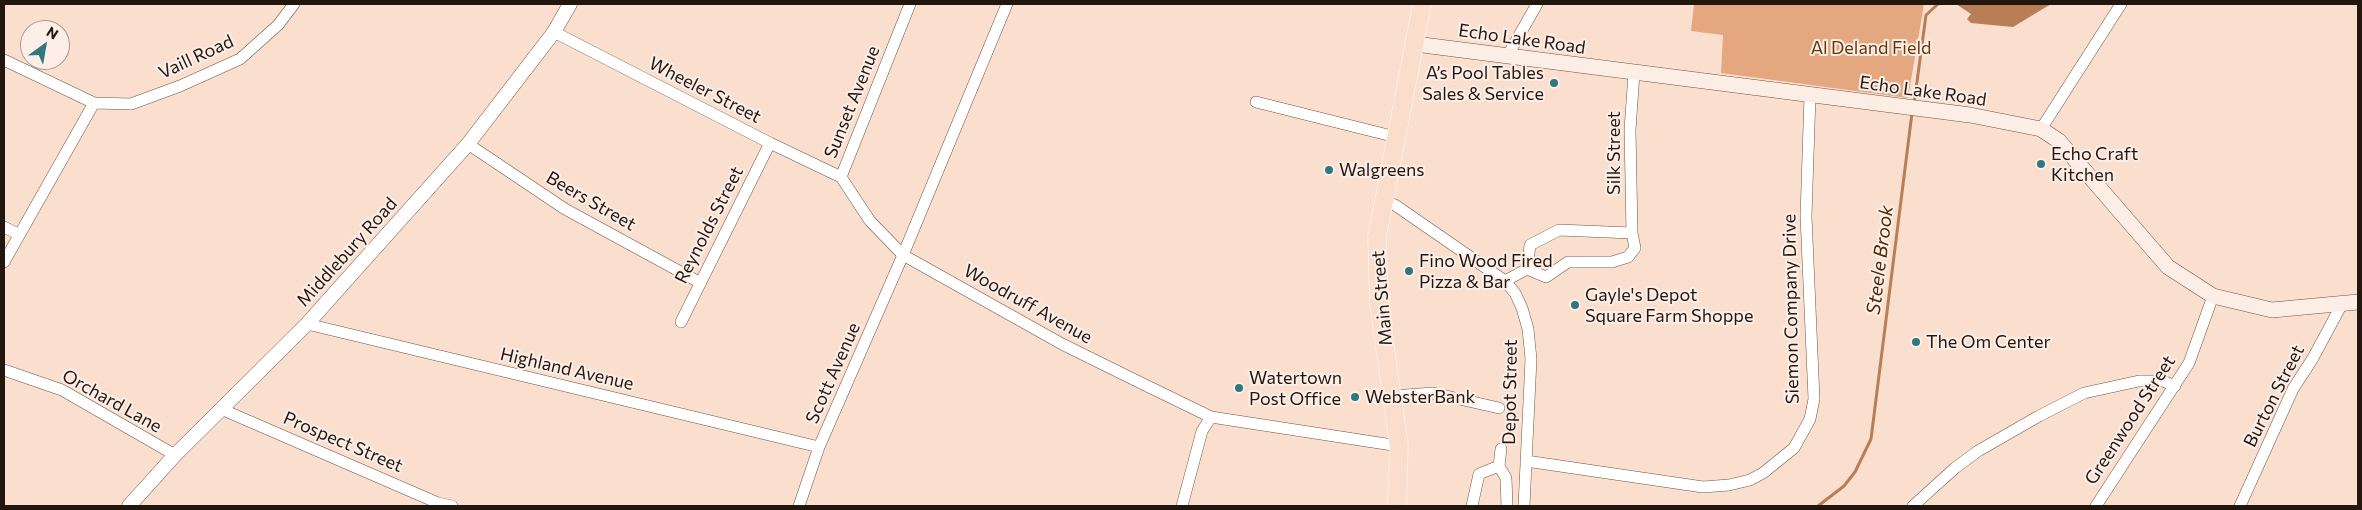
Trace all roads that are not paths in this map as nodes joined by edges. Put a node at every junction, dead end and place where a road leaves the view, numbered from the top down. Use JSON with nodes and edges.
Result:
{"nodes":[{"id":1,"x":294,"y":4,"type":"edge"},
{"id":2,"x":570,"y":4,"type":"edge"},
{"id":3,"x":910,"y":4,"type":"edge"},
{"id":4,"x":1007,"y":4,"type":"edge"},
{"id":5,"x":1422,"y":4,"type":"edge"},
{"id":6,"x":1537,"y":4,"type":"edge"},
{"id":7,"x":2121,"y":4,"type":"edge"},
{"id":8,"x":554,"y":32,"type":"junction"},
{"id":9,"x":1415,"y":44,"type":"junction"},
{"id":10,"x":1508,"y":56,"type":"junction"},
{"id":11,"x":4,"y":60,"type":"edge"},
{"id":12,"x":1634,"y":73,"type":"junction"},
{"id":13,"x":1810,"y":95,"type":"junction"},
{"id":14,"x":1256,"y":102,"type":"dead end"},
{"id":15,"x":94,"y":103,"type":"junction"},
{"id":16,"x":2041,"y":129,"type":"junction"},
{"id":17,"x":1396,"y":137,"type":"junction"},
{"id":18,"x":770,"y":143,"type":"junction"},
{"id":19,"x":468,"y":144,"type":"junction"},
{"id":20,"x":841,"y":177,"type":"junction"},
{"id":21,"x":1383,"y":200,"type":"junction"},
{"id":22,"x":4,"y":227,"type":"edge"},
{"id":23,"x":1632,"y":233,"type":"junction"},
{"id":24,"x":18,"y":234,"type":"junction"},
{"id":25,"x":903,"y":255,"type":"junction"},
{"id":26,"x":4,"y":262,"type":"edge"},
{"id":27,"x":1527,"y":268,"type":"junction"},
{"id":28,"x":1505,"y":281,"type":"junction"},
{"id":29,"x":699,"y":282,"type":"junction"},
{"id":30,"x":2213,"y":296,"type":"junction"},
{"id":31,"x":2358,"y":302,"type":"edge"},
{"id":32,"x":2342,"y":304,"type":"junction"},
{"id":33,"x":681,"y":322,"type":"dead end"},
{"id":34,"x":307,"y":324,"type":"junction"},
{"id":35,"x":4,"y":370,"type":"edge"},
{"id":36,"x":2175,"y":386,"type":"junction"},
{"id":37,"x":1393,"y":396,"type":"junction"},
{"id":38,"x":1499,"y":408,"type":"dead end"},
{"id":39,"x":221,"y":409,"type":"junction"},
{"id":40,"x":1211,"y":417,"type":"junction"},
{"id":41,"x":1399,"y":446,"type":"junction"},
{"id":42,"x":819,"y":447,"type":"junction"},
{"id":43,"x":1501,"y":449,"type":"dead end"},
{"id":44,"x":175,"y":455,"type":"junction"},
{"id":45,"x":1526,"y":461,"type":"junction"},
{"id":46,"x":1499,"y":466,"type":"junction"},
{"id":47,"x":129,"y":506,"type":"edge"},
{"id":48,"x":452,"y":506,"type":"edge"},
{"id":49,"x":799,"y":506,"type":"edge"},
{"id":50,"x":1182,"y":506,"type":"edge"},
{"id":51,"x":1397,"y":506,"type":"edge"},
{"id":52,"x":1472,"y":506,"type":"edge"},
{"id":53,"x":1507,"y":506,"type":"edge"},
{"id":54,"x":1524,"y":506,"type":"edge"},
{"id":55,"x":1913,"y":506,"type":"edge"},
{"id":56,"x":2096,"y":506,"type":"edge"},
{"id":57,"x":2240,"y":506,"type":"edge"}],
"edges":[{"from":1,"to":15,"type":"street","name":"Vaill Road"},
{"from":2,"to":8,"type":"street","name":"Middlebury Road"},
{"from":3,"to":20,"type":"street","name":"Sunset Avenue"},
{"from":4,"to":25,"type":"street"},
{"from":5,"to":9,"type":"main road","name":"Main Street"},
{"from":6,"to":10,"type":"street"},
{"from":7,"to":16,"type":"street"},
{"from":8,"to":18,"type":"street","name":"Wheeler Street"},
{"from":8,"to":19,"type":"street","name":"Middlebury Road"},
{"from":9,"to":10,"type":"main road","name":"Echo Lake Road"},
{"from":9,"to":17,"type":"main road","name":"Main Street"},
{"from":10,"to":12,"type":"main road","name":"Echo Lake Road"},
{"from":11,"to":15,"type":"street"},
{"from":12,"to":13,"type":"main road","name":"Echo Lake Road"},
{"from":12,"to":23,"type":"street","name":"Silk Street"},
{"from":13,"to":16,"type":"main road","name":"Echo Lake Road"},
{"from":13,"to":45,"type":"street","name":"Siemon Company Drive"},
{"from":14,"to":17,"type":"street"},
{"from":15,"to":24,"type":"street"},
{"from":16,"to":30,"type":"main road","name":"Echo Lake Road"},
{"from":17,"to":21,"type":"main road","name":"Main Street"},
{"from":18,"to":20,"type":"street","name":"Wheeler Street"},
{"from":18,"to":29,"type":"street","name":"Reynolds Street"},
{"from":19,"to":29,"type":"street","name":"Beers Street"},
{"from":19,"to":34,"type":"street","name":"Middlebury Road"},
{"from":20,"to":25,"type":"street","name":"Sunset Avenue"},
{"from":21,"to":28,"type":"street","name":"Depot Street"},
{"from":21,"to":37,"type":"main road","name":"Main Street"},
{"from":22,"to":24,"type":"street"},
{"from":23,"to":27,"type":"street"},
{"from":23,"to":27,"type":"street","name":"Silk Street"},
{"from":24,"to":26,"type":"street"},
{"from":25,"to":40,"type":"street","name":"Woodruff Avenue"},
{"from":25,"to":42,"type":"street","name":"Scott Avenue"},
{"from":27,"to":28,"type":"street"},
{"from":28,"to":45,"type":"street","name":"Depot Street"},
{"from":29,"to":33,"type":"street","name":"Reynolds Street"},
{"from":30,"to":32,"type":"main road","name":"Echo Lake Road"},
{"from":30,"to":36,"type":"street","name":"Greenwood Street"},
{"from":31,"to":32,"type":"main road","name":"Echo Lake Road"},
{"from":32,"to":57,"type":"street","name":"Burton Street"},
{"from":34,"to":39,"type":"street","name":"Middlebury Road"},
{"from":34,"to":42,"type":"street","name":"Highland Avenue"},
{"from":35,"to":44,"type":"street","name":"Orchard Lane"},
{"from":36,"to":55,"type":"street"},
{"from":36,"to":56,"type":"street","name":"Greenwood Street"},
{"from":37,"to":38,"type":"street"},
{"from":37,"to":41,"type":"main road","name":"Main Street"},
{"from":39,"to":44,"type":"street","name":"Middlebury Road"},
{"from":39,"to":48,"type":"street","name":"Prospect Street"},
{"from":40,"to":41,"type":"street","name":"Woodruff Avenue"},
{"from":40,"to":50,"type":"street"},
{"from":41,"to":51,"type":"main road","name":"Main Street"},
{"from":42,"to":49,"type":"street","name":"Scott Avenue"},
{"from":43,"to":46,"type":"street"},
{"from":44,"to":47,"type":"street","name":"Middlebury Road"},
{"from":45,"to":54,"type":"street","name":"Depot Street"},
{"from":46,"to":52,"type":"street"},
{"from":46,"to":53,"type":"street"}]}
